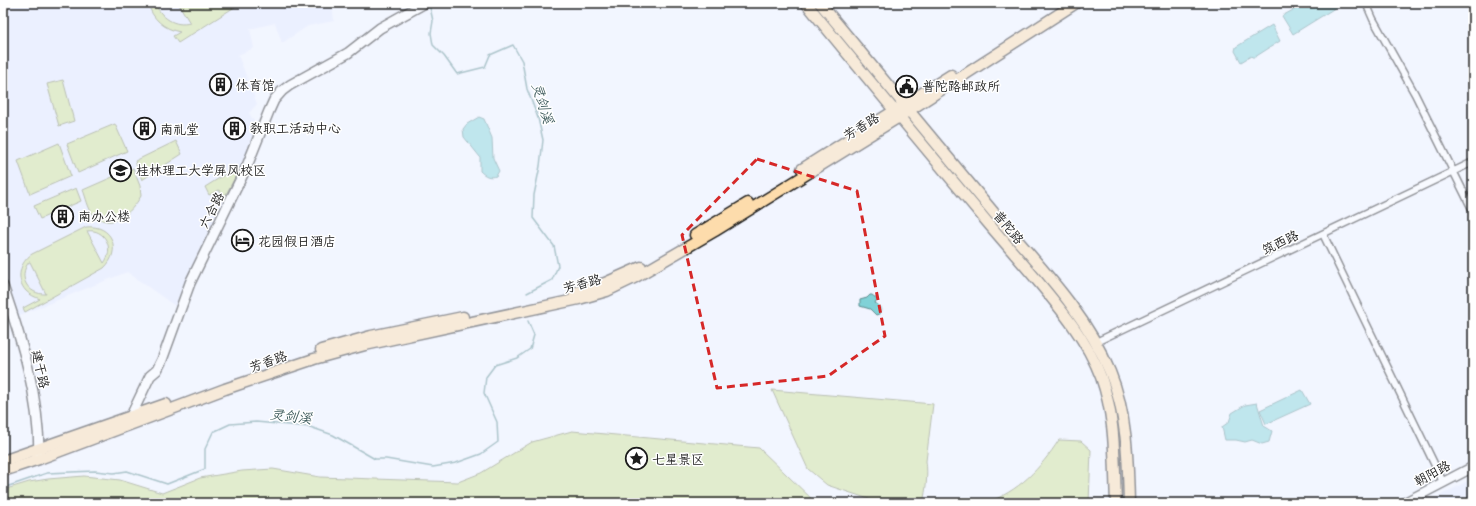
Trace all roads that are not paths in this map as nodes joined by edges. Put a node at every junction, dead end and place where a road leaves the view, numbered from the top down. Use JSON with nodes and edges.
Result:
{"nodes":[{"id":1,"x":806,"y":3,"type":"edge"},
{"id":2,"x":820,"y":3,"type":"edge"},
{"id":3,"x":1066,"y":3,"type":"edge"},
{"id":4,"x":1076,"y":3,"type":"edge"},
{"id":5,"x":1366,"y":3,"type":"edge"},
{"id":6,"x":424,"y":4,"type":"edge"},
{"id":7,"x":906,"y":108,"type":"junction"},
{"id":8,"x":897,"y":114,"type":"junction"},
{"id":9,"x":1473,"y":162,"type":"edge"},
{"id":10,"x":1454,"y":172,"type":"junction"},
{"id":11,"x":1473,"y":211,"type":"edge"},
{"id":12,"x":1323,"y":234,"type":"junction"},
{"id":13,"x":3,"y":286,"type":"edge"},
{"id":14,"x":1096,"y":342,"type":"junction"},
{"id":15,"x":128,"y":421,"type":"junction"},
{"id":16,"x":39,"y":455,"type":"junction"},
{"id":17,"x":3,"y":461,"type":"edge"},
{"id":18,"x":1473,"y":467,"type":"edge"},
{"id":19,"x":3,"y":471,"type":"edge"},
{"id":20,"x":1443,"y":482,"type":"junction"},
{"id":21,"x":1116,"y":503,"type":"edge"},
{"id":22,"x":1129,"y":503,"type":"edge"},
{"id":23,"x":1404,"y":503,"type":"edge"}],
"edges":[{"from":1,"to":8,"type":"main road","name":"普陀路"},
{"from":2,"to":7,"type":"main road","name":"普陀路"},
{"from":3,"to":7,"type":"main road","name":"芳香路"},
{"from":4,"to":7,"type":"main road","name":"芳香路"},
{"from":5,"to":10,"type":"street"},
{"from":6,"to":15,"type":"street","name":"六合路"},
{"from":7,"to":8,"type":"main road","name":"芳香路"},
{"from":7,"to":14,"type":"main road","name":"普陀路"},
{"from":8,"to":15,"type":"main road","name":"芳香路"},
{"from":8,"to":21,"type":"main road","name":"普陀路"},
{"from":9,"to":10,"type":"street","name":"筑西路"},
{"from":10,"to":11,"type":"street"},
{"from":10,"to":12,"type":"street","name":"筑西路"},
{"from":12,"to":14,"type":"street","name":"筑西路"},
{"from":12,"to":20,"type":"street"},
{"from":13,"to":16,"type":"street","name":"建干路"},
{"from":14,"to":22,"type":"main road","name":"普陀路"},
{"from":15,"to":16,"type":"main road","name":"芳香路"},
{"from":16,"to":17,"type":"main road"},
{"from":16,"to":19,"type":"main road"},
{"from":18,"to":20,"type":"street","name":"朝阳路"},
{"from":20,"to":23,"type":"street","name":"朝阳路"}]}
